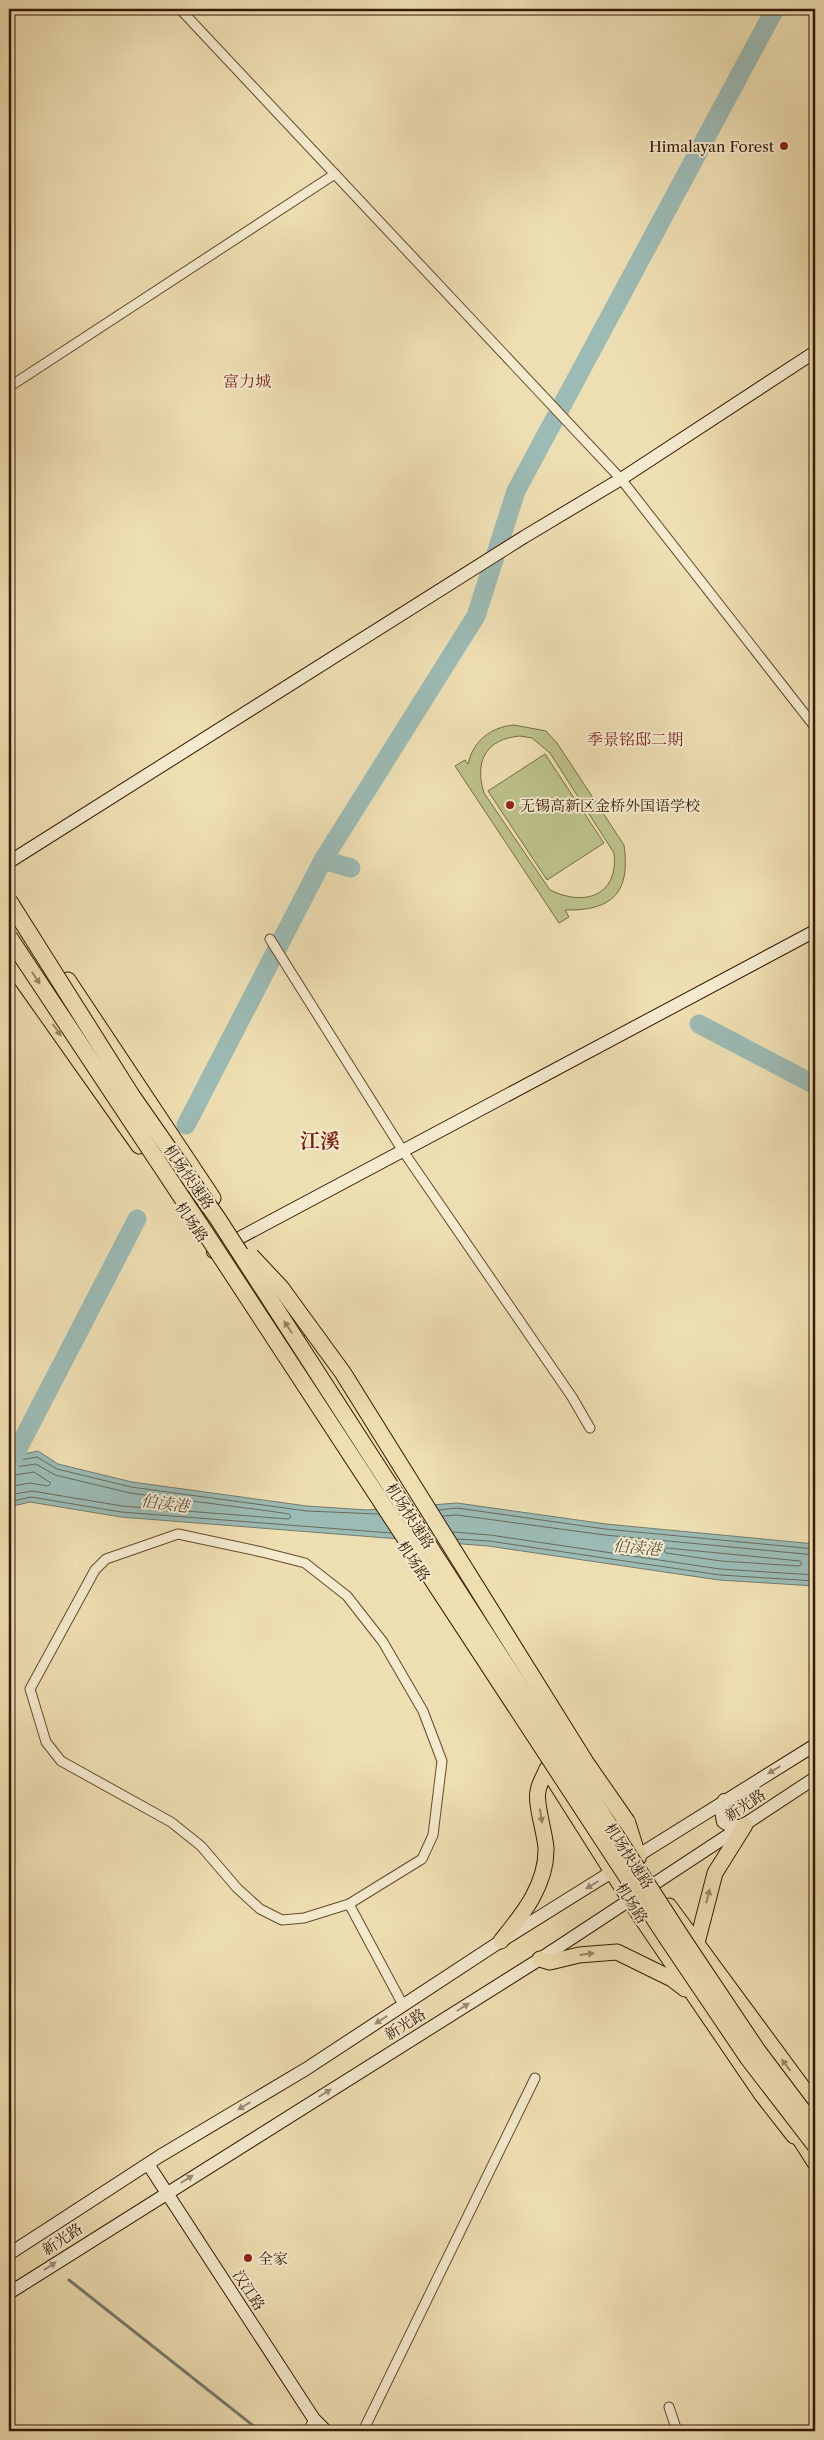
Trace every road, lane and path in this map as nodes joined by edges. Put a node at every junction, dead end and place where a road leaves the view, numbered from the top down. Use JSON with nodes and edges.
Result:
{"nodes":[{"id":1,"x":180,"y":9,"type":"edge"},
{"id":2,"x":335,"y":174,"type":"junction"},
{"id":3,"x":815,"y":352,"type":"edge"},
{"id":4,"x":9,"y":387,"type":"edge"},
{"id":5,"x":621,"y":479,"type":"junction"},
{"id":6,"x":815,"y":727,"type":"edge"},
{"id":7,"x":9,"y":862,"type":"edge"},
{"id":8,"x":9,"y":891,"type":"edge"},
{"id":9,"x":9,"y":901,"type":"edge"},
{"id":10,"x":815,"y":931,"type":"edge"},
{"id":11,"x":9,"y":937,"type":"edge"},
{"id":12,"x":270,"y":939,"type":"dead end"},
{"id":13,"x":9,"y":962,"type":"edge"},
{"id":14,"x":403,"y":1151,"type":"junction"},
{"id":15,"x":218,"y":1219,"type":"junction"},
{"id":16,"x":239,"y":1238,"type":"junction"},
{"id":17,"x":213,"y":1252,"type":"junction"},
{"id":18,"x":590,"y":1428,"type":"dead end"},
{"id":19,"x":815,"y":1745,"type":"edge"},
{"id":20,"x":547,"y":1769,"type":"junction"},
{"id":21,"x":815,"y":1778,"type":"edge"},
{"id":22,"x":724,"y":1800,"type":"junction"},
{"id":23,"x":745,"y":1825,"type":"junction"},
{"id":24,"x":638,"y":1857,"type":"junction"},
{"id":25,"x":612,"y":1873,"type":"junction"},
{"id":26,"x":654,"y":1883,"type":"junction"},
{"id":27,"x":629,"y":1900,"type":"junction"},
{"id":28,"x":348,"y":1904,"type":"junction"},
{"id":29,"x":501,"y":1941,"type":"junction"},
{"id":30,"x":697,"y":1943,"type":"junction"},
{"id":31,"x":540,"y":1958,"type":"junction"},
{"id":32,"x":697,"y":1999,"type":"junction"},
{"id":33,"x":403,"y":2005,"type":"junction"},
{"id":34,"x":748,"y":2058,"type":"junction"},
{"id":35,"x":535,"y":2078,"type":"dead end"},
{"id":36,"x":815,"y":2104,"type":"edge"},
{"id":37,"x":815,"y":2127,"type":"edge"},
{"id":38,"x":815,"y":2145,"type":"edge"},
{"id":39,"x":815,"y":2162,"type":"edge"},
{"id":40,"x":148,"y":2164,"type":"junction"},
{"id":41,"x":166,"y":2192,"type":"junction"},
{"id":42,"x":9,"y":2254,"type":"edge"},
{"id":43,"x":9,"y":2292,"type":"edge"},
{"id":44,"x":669,"y":2407,"type":"dead end"},
{"id":45,"x":314,"y":2419,"type":"junction"},
{"id":46,"x":308,"y":2431,"type":"edge"},
{"id":47,"x":326,"y":2431,"type":"edge"},
{"id":48,"x":363,"y":2431,"type":"edge"},
{"id":49,"x":677,"y":2431,"type":"edge"}],
"edges":[{"from":1,"to":2,"type":"street"},
{"from":2,"to":4,"type":"street"},
{"from":2,"to":5,"type":"street"},
{"from":3,"to":5,"type":"main road"},
{"from":5,"to":6,"type":"street"},
{"from":5,"to":7,"type":"main road"},
{"from":8,"to":16,"type":"main road","name":"机场路"},
{"from":9,"to":15,"type":"highway","name":"机场快速路","bridge":true},
{"from":10,"to":14,"type":"main road"},
{"from":11,"to":34,"type":"highway","name":"机场快速路","one_way":true,"bridge":true},
{"from":12,"to":14,"type":"street"},
{"from":13,"to":17,"type":"main road","name":"机场路","one_way":true},
{"from":14,"to":16,"type":"main road"},
{"from":14,"to":18,"type":"street"},
{"from":15,"to":24,"type":"highway","bridge":true},
{"from":37,"to":15,"type":"highway","name":"机场快速路","one_way":true,"bridge":true},
{"from":16,"to":17,"type":"main road"},
{"from":16,"to":24,"type":"main road","name":"机场路"},
{"from":17,"to":20,"type":"main road","name":"机场路"},
{"from":19,"to":22,"type":"main road","name":"新光路","one_way":true},
{"from":20,"to":25,"type":"main road","name":"机场路"},
{"from":20,"to":29,"type":"main road","one_way":true},
{"from":21,"to":23,"type":"main road","name":"新光路"},
{"from":22,"to":23,"type":"main road"},
{"from":22,"to":24,"type":"main road","name":"新光路"},
{"from":23,"to":26,"type":"main road","name":"新光路"},
{"from":30,"to":23,"type":"main road","one_way":true},
{"from":24,"to":25,"type":"main road","name":"新光路"},
{"from":24,"to":26,"type":"main road","name":"机场路"},
{"from":25,"to":27,"type":"main road","name":"机场路"},
{"from":25,"to":29,"type":"main road","name":"新光路","one_way":true},
{"from":26,"to":27,"type":"main road","name":"新光路"},
{"from":26,"to":30,"type":"main road","name":"机场路"},
{"from":27,"to":31,"type":"main road","name":"新光路"},
{"from":27,"to":32,"type":"main road","name":"机场路"},
{"from":28,"to":28,"type":"street"},
{"from":28,"to":33,"type":"street"},
{"from":29,"to":33,"type":"main road","name":"新光路"},
{"from":36,"to":30,"type":"main road","name":"机场路","one_way":true},
{"from":31,"to":32,"type":"main road","one_way":true},
{"from":41,"to":31,"type":"main road","name":"新光路","one_way":true},
{"from":32,"to":39,"type":"main road","name":"机场路"},
{"from":33,"to":40,"type":"main road","name":"新光路","one_way":true},
{"from":34,"to":38,"type":"highway","name":"机场快速路","bridge":true},
{"from":34,"to":39,"type":"highway","bridge":true},
{"from":35,"to":48,"type":"street"},
{"from":40,"to":41,"type":"main road","name":"汉江路"},
{"from":40,"to":42,"type":"main road","name":"新光路"},
{"from":43,"to":41,"type":"main road","name":"新光路","one_way":true},
{"from":41,"to":45,"type":"main road","name":"汉江路"},
{"from":44,"to":49,"type":"street"},
{"from":45,"to":46,"type":"street"},
{"from":45,"to":47,"type":"main road","name":"汉江路"}]}
